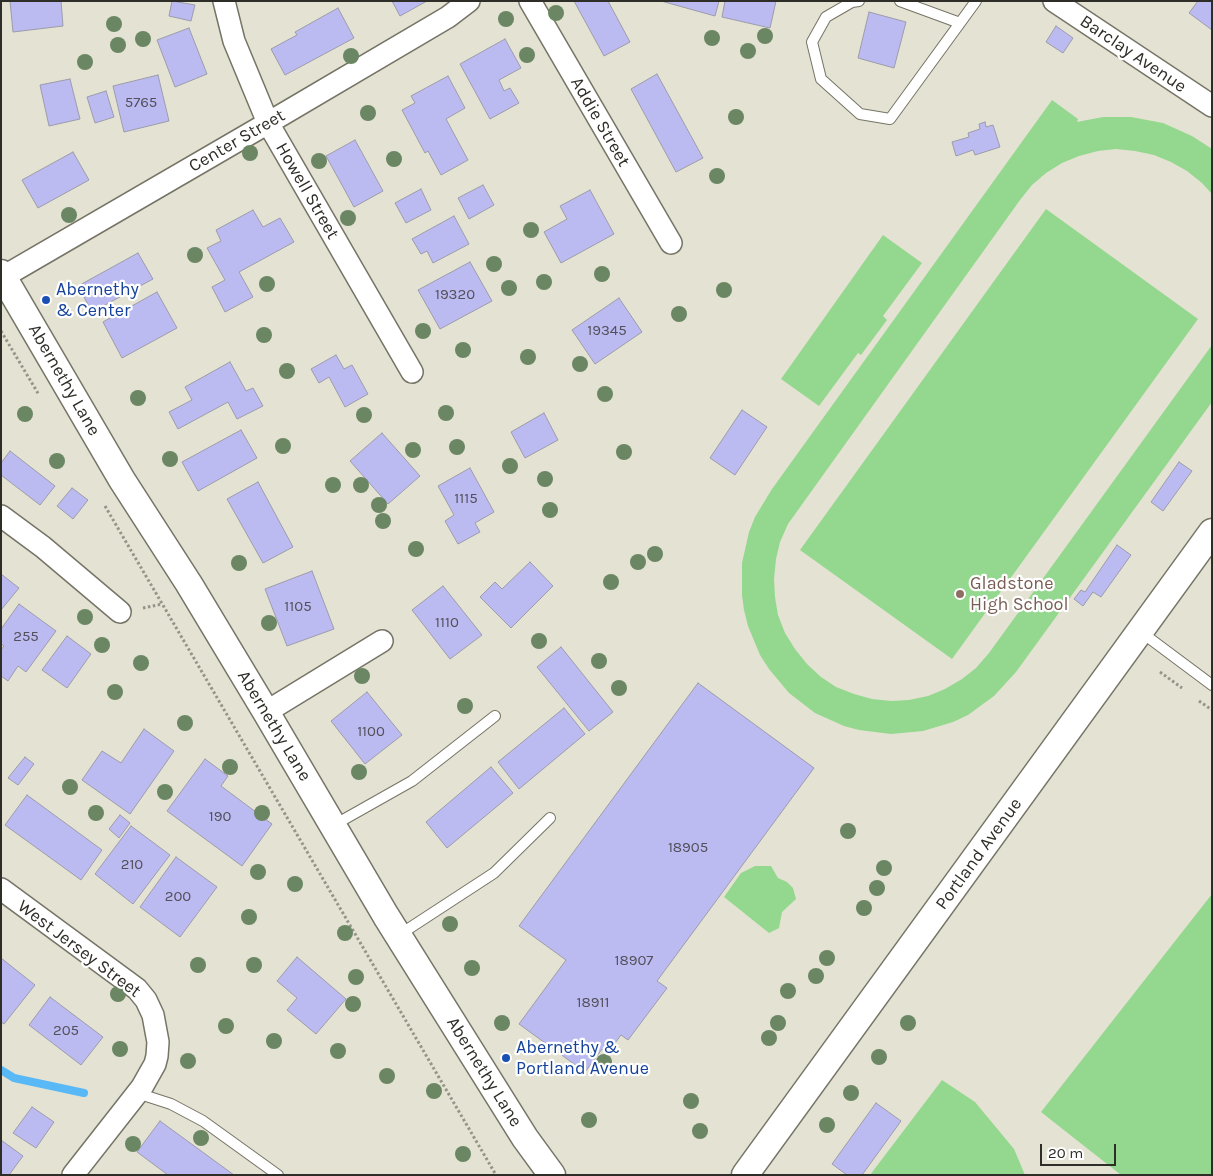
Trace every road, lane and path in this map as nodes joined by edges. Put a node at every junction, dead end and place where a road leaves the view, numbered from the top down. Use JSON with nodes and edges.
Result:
{"nodes":[{"id":1,"x":224,"y":1,"type":"edge"},
{"id":2,"x":469,"y":1,"type":"edge"},
{"id":3,"x":530,"y":1,"type":"edge"},
{"id":4,"x":859,"y":1,"type":"edge"},
{"id":5,"x":900,"y":1,"type":"edge"},
{"id":6,"x":976,"y":1,"type":"edge"},
{"id":7,"x":1054,"y":1,"type":"edge"},
{"id":8,"x":960,"y":23,"type":"junction"},
{"id":9,"x":1212,"y":106,"type":"edge"},
{"id":10,"x":268,"y":123,"type":"junction"},
{"id":11,"x":671,"y":243,"type":"dead end"},
{"id":12,"x":2,"y":275,"type":"edge"},
{"id":13,"x":1,"y":331,"type":"edge"},
{"id":14,"x":412,"y":372,"type":"dead end"},
{"id":15,"x":42,"y":399,"type":"dead end"},
{"id":16,"x":105,"y":506,"type":"dead end"},
{"id":17,"x":1,"y":516,"type":"edge"},
{"id":18,"x":1212,"y":532,"type":"edge"},
{"id":19,"x":120,"y":612,"type":"dead end"},
{"id":20,"x":1140,"y":632,"type":"junction"},
{"id":21,"x":382,"y":641,"type":"dead end"},
{"id":22,"x":1212,"y":685,"type":"edge"},
{"id":23,"x":266,"y":712,"type":"junction"},
{"id":24,"x":495,"y":716,"type":"dead end"},
{"id":25,"x":550,"y":818,"type":"dead end"},
{"id":26,"x":333,"y":826,"type":"junction"},
{"id":27,"x":1,"y":889,"type":"edge"},
{"id":28,"x":398,"y":935,"type":"junction"},
{"id":29,"x":137,"y":1093,"type":"junction"},
{"id":30,"x":73,"y":1175,"type":"edge"},
{"id":31,"x":278,"y":1175,"type":"edge"},
{"id":32,"x":496,"y":1175,"type":"edge"},
{"id":33,"x":552,"y":1175,"type":"edge"},
{"id":34,"x":745,"y":1175,"type":"edge"}],
"edges":[{"from":1,"to":10,"type":"street","name":"Howell Street"},
{"from":2,"to":10,"type":"street","name":"Center Street"},
{"from":3,"to":11,"type":"street","name":"Addie Street"},
{"from":4,"to":8,"type":"lane"},
{"from":5,"to":8,"type":"lane"},
{"from":6,"to":8,"type":"lane"},
{"from":7,"to":9,"type":"street","name":"Barclay Avenue"},
{"from":10,"to":12,"type":"street","name":"Center Street"},
{"from":10,"to":14,"type":"street","name":"Howell Street"},
{"from":12,"to":23,"type":"street","name":"Abernethy Lane"},
{"from":13,"to":15,"type":"path"},
{"from":16,"to":32,"type":"path"},
{"from":17,"to":19,"type":"street"},
{"from":18,"to":20,"type":"street","name":"Portland Avenue"},
{"from":20,"to":22,"type":"lane"},
{"from":20,"to":34,"type":"street","name":"Portland Avenue"},
{"from":21,"to":23,"type":"street"},
{"from":23,"to":26,"type":"street","name":"Abernethy Lane"},
{"from":24,"to":26,"type":"lane"},
{"from":25,"to":28,"type":"lane"},
{"from":26,"to":28,"type":"street","name":"Abernethy Lane"},
{"from":27,"to":29,"type":"street","name":"West Jersey Street"},
{"from":28,"to":33,"type":"street","name":"Abernethy Lane"},
{"from":29,"to":30,"type":"street"},
{"from":29,"to":31,"type":"lane"}]}
